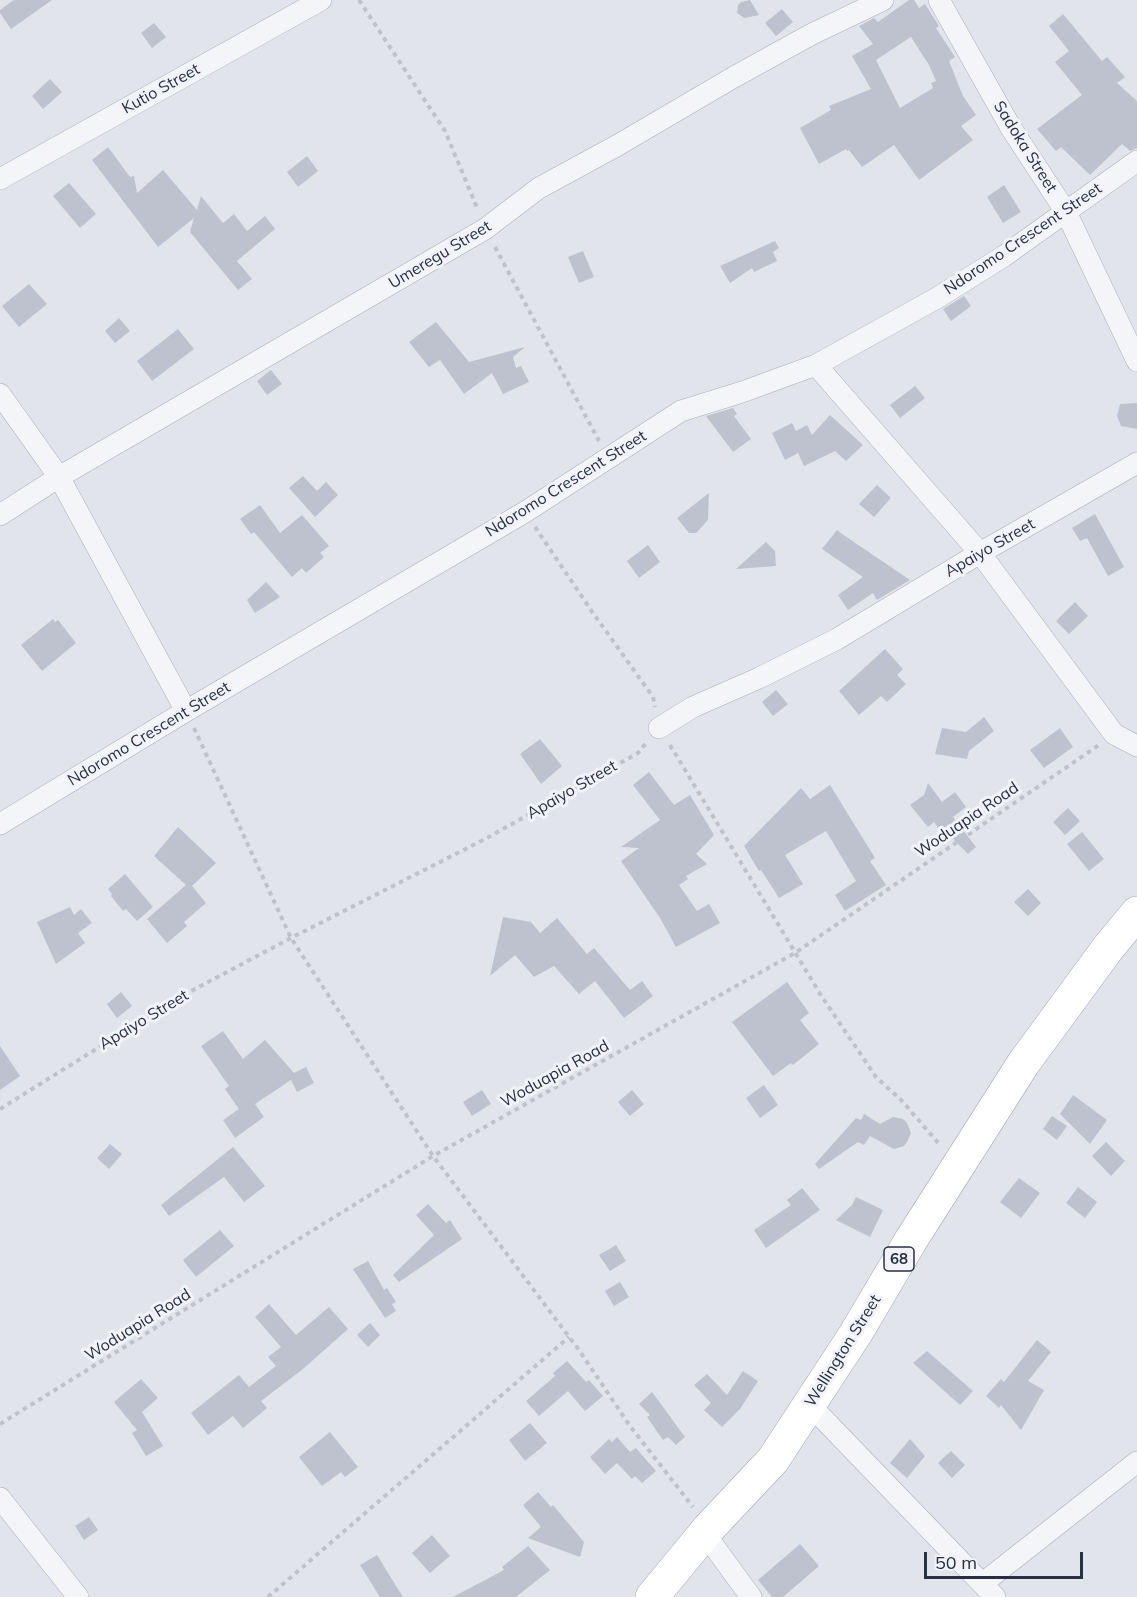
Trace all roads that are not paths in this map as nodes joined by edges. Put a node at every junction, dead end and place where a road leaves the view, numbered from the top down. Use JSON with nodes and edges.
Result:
{"nodes":[{"id":1,"x":321,"y":0,"type":"edge"},
{"id":2,"x":883,"y":0,"type":"edge"},
{"id":3,"x":939,"y":0,"type":"edge"},
{"id":4,"x":1137,"y":161,"type":"edge"},
{"id":5,"x":0,"y":179,"type":"edge"},
{"id":6,"x":1066,"y":212,"type":"junction"},
{"id":7,"x":1137,"y":361,"type":"edge"},
{"id":8,"x":816,"y":365,"type":"junction"},
{"id":9,"x":0,"y":394,"type":"edge"},
{"id":10,"x":1137,"y":463,"type":"edge"},
{"id":11,"x":59,"y":477,"type":"junction"},
{"id":12,"x":0,"y":515,"type":"edge"},
{"id":13,"x":980,"y":553,"type":"junction"},
{"id":14,"x":186,"y":711,"type":"junction"},
{"id":15,"x":659,"y":728,"type":"road end"},
{"id":16,"x":1137,"y":746,"type":"edge"},
{"id":17,"x":0,"y":824,"type":"edge"},
{"id":18,"x":1137,"y":913,"type":"edge"},
{"id":19,"x":809,"y":1404,"type":"junction"},
{"id":20,"x":1137,"y":1462,"type":"edge"},
{"id":21,"x":0,"y":1498,"type":"edge"},
{"id":22,"x":707,"y":1531,"type":"junction"},
{"id":23,"x":989,"y":1590,"type":"edge"},
{"id":24,"x":78,"y":1597,"type":"edge"},
{"id":25,"x":652,"y":1597,"type":"edge"},
{"id":26,"x":751,"y":1597,"type":"edge"}],
"edges":[{"from":1,"to":5,"type":"street","name":"Kutio Street"},
{"from":2,"to":11,"type":"street","name":"Umeregu Street"},
{"from":3,"to":6,"type":"street","name":"Sadoka Street"},
{"from":4,"to":6,"type":"street","name":"Ndoromo Crescent Street"},
{"from":6,"to":7,"type":"street","name":"Sadoka Street"},
{"from":6,"to":8,"type":"street","name":"Ndoromo Crescent Street"},
{"from":8,"to":13,"type":"street"},
{"from":8,"to":14,"type":"street","name":"Ndoromo Crescent Street"},
{"from":9,"to":11,"type":"street"},
{"from":10,"to":13,"type":"street","name":"Apaiyo Street"},
{"from":11,"to":12,"type":"street","name":"Umeregu Street"},
{"from":11,"to":14,"type":"street"},
{"from":13,"to":15,"type":"street","name":"Apaiyo Street"},
{"from":13,"to":16,"type":"street"},
{"from":14,"to":17,"type":"street","name":"Ndoromo Crescent Street"},
{"from":18,"to":19,"type":"main road","name":"Wellington Street","number":"68"},
{"from":19,"to":22,"type":"main road","name":"Wellington Street","number":"68"},
{"from":19,"to":23,"type":"street"},
{"from":20,"to":23,"type":"street"},
{"from":21,"to":24,"type":"street"},
{"from":22,"to":25,"type":"main road","name":"Wellington Street","number":"68"},
{"from":22,"to":26,"type":"street"}]}
